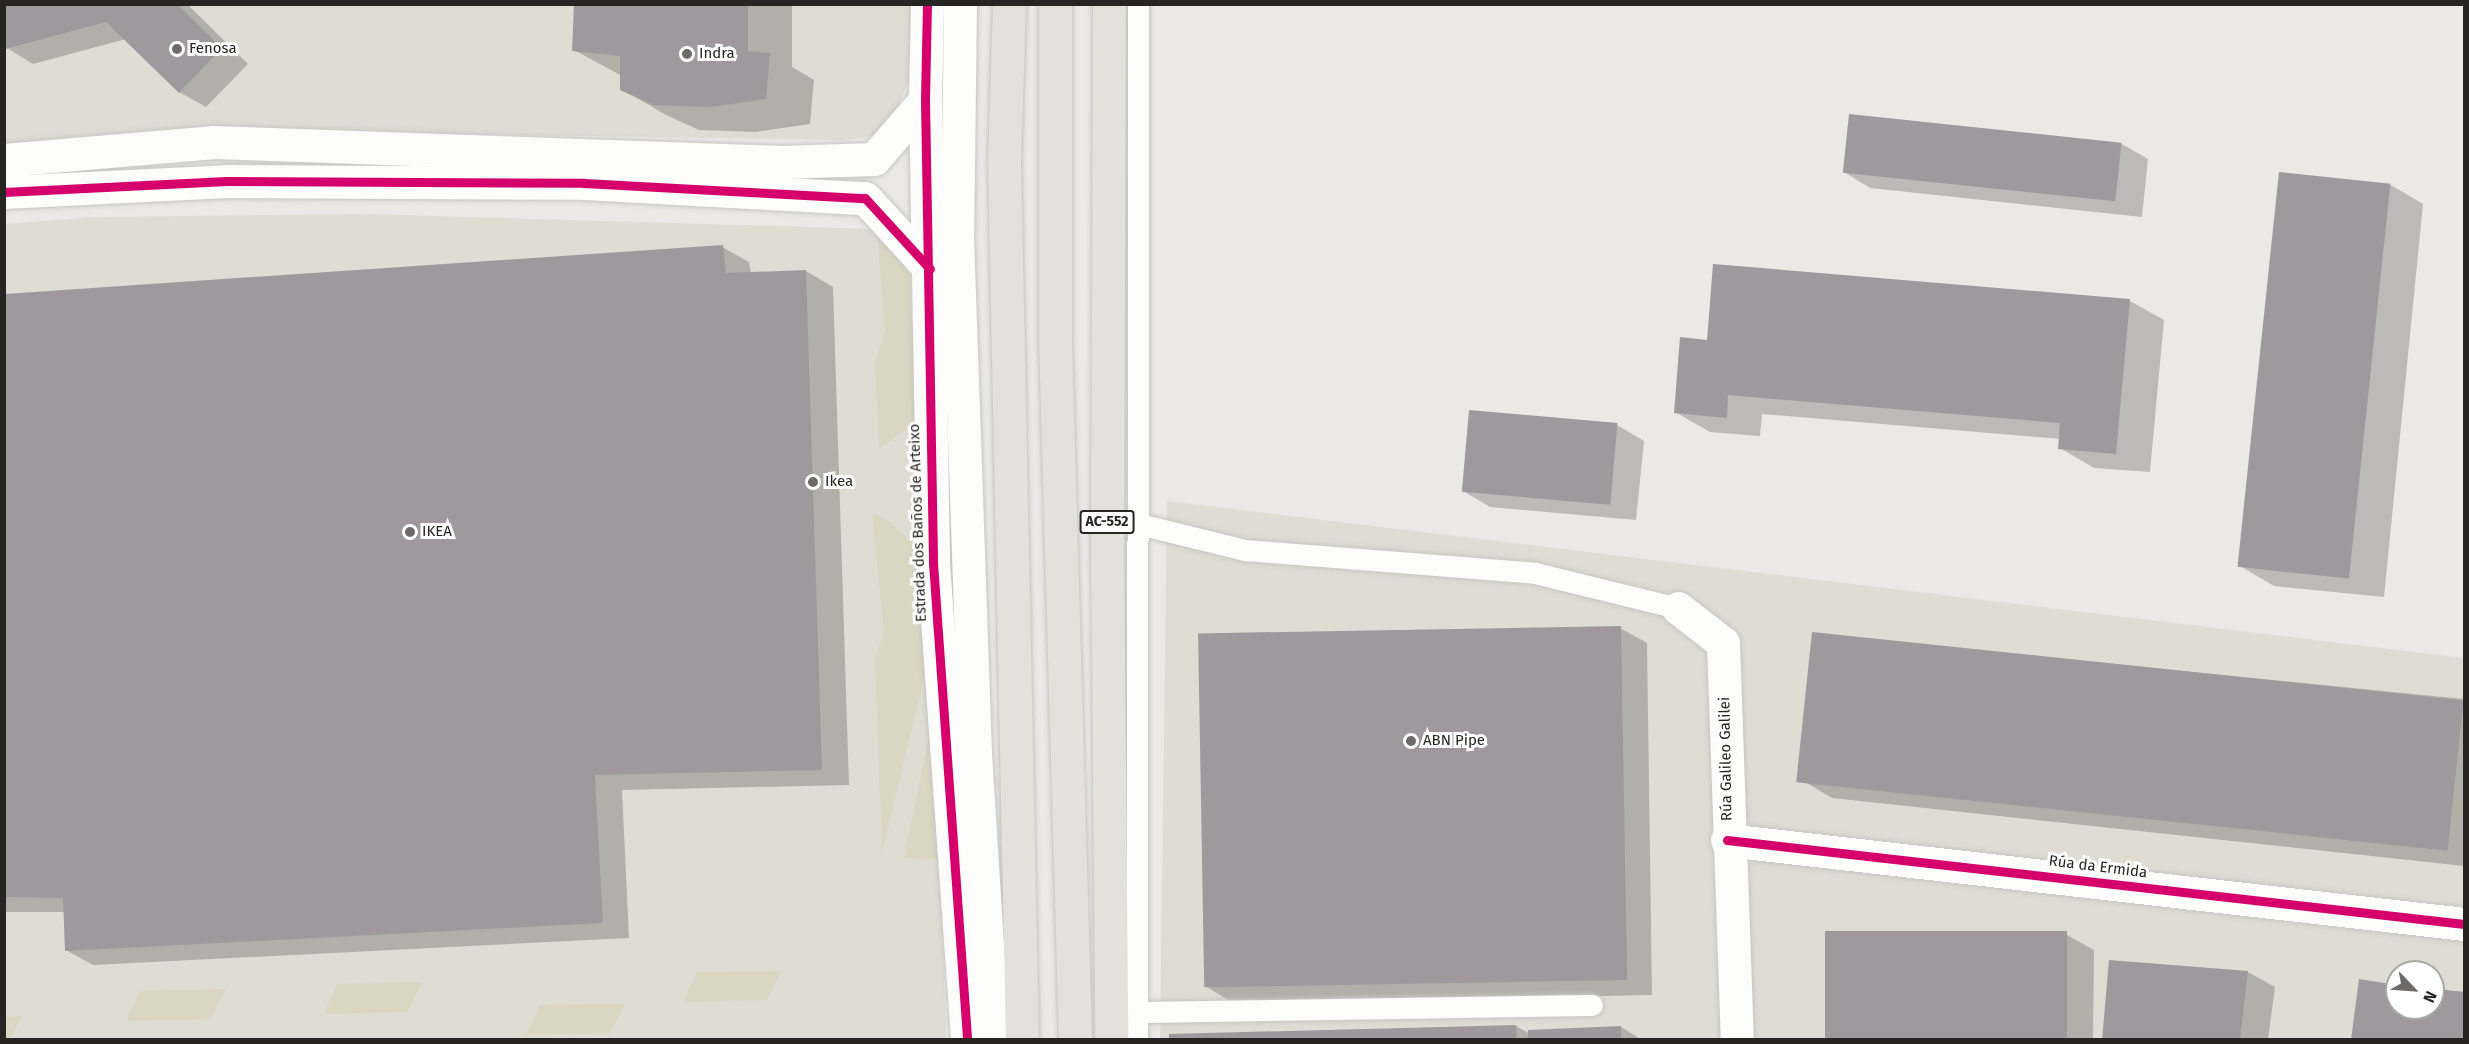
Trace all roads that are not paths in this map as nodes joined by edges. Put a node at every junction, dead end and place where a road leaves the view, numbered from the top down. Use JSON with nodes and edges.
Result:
{"nodes":[{"id":1,"x":927,"y":4,"type":"edge"},
{"id":2,"x":941,"y":4,"type":"edge"},
{"id":3,"x":960,"y":4,"type":"edge"},
{"id":4,"x":1009,"y":4,"type":"edge"},
{"id":5,"x":1055,"y":4,"type":"edge"},
{"id":6,"x":1109,"y":4,"type":"edge"},
{"id":7,"x":1138,"y":4,"type":"edge"},
{"id":8,"x":925,"y":100,"type":"junction"},
{"id":9,"x":4,"y":160,"type":"edge"},
{"id":10,"x":4,"y":192,"type":"edge"},
{"id":11,"x":930,"y":269,"type":"junction"},
{"id":12,"x":1139,"y":524,"type":"junction"},
{"id":13,"x":1678,"y":608,"type":"joint"},
{"id":14,"x":1727,"y":840,"type":"junction"},
{"id":15,"x":2464,"y":924,"type":"edge"},
{"id":16,"x":1592,"y":1005,"type":"dead end"},
{"id":17,"x":1138,"y":1012,"type":"junction"},
{"id":18,"x":967,"y":1040,"type":"edge"},
{"id":19,"x":993,"y":1040,"type":"edge"},
{"id":20,"x":1022,"y":1040,"type":"edge"},
{"id":21,"x":1075,"y":1040,"type":"edge"},
{"id":22,"x":1111,"y":1040,"type":"edge"},
{"id":23,"x":1137,"y":1040,"type":"edge"},
{"id":24,"x":1737,"y":1040,"type":"edge"}],
"edges":[{"from":1,"to":8,"type":"street","name":"Estrada dos Baños de Arteixo"},
{"from":2,"to":8,"type":"street","name":"Estrada dos Baños de Arteixo"},
{"from":3,"to":19,"type":"street"},
{"from":4,"to":20,"type":"main road"},
{"from":5,"to":21,"type":"main road","number":"AC-552"},
{"from":6,"to":22,"type":"main road","number":"AC-552"},
{"from":7,"to":12,"type":"lane"},
{"from":8,"to":9,"type":"street"},
{"from":8,"to":11,"type":"street","name":"Estrada dos Baños de Arteixo"},
{"from":10,"to":11,"type":"street"},
{"from":11,"to":18,"type":"street","name":"Estrada dos Baños de Arteixo"},
{"from":12,"to":13,"type":"lane"},
{"from":12,"to":17,"type":"lane"},
{"from":13,"to":14,"type":"street","name":"Rúa Galileo Galilei"},
{"from":14,"to":15,"type":"street","name":"Rúa da Ermida"},
{"from":14,"to":24,"type":"street","name":"Rúa Galileo Galilei"},
{"from":16,"to":17,"type":"lane"},
{"from":17,"to":23,"type":"lane"}]}
